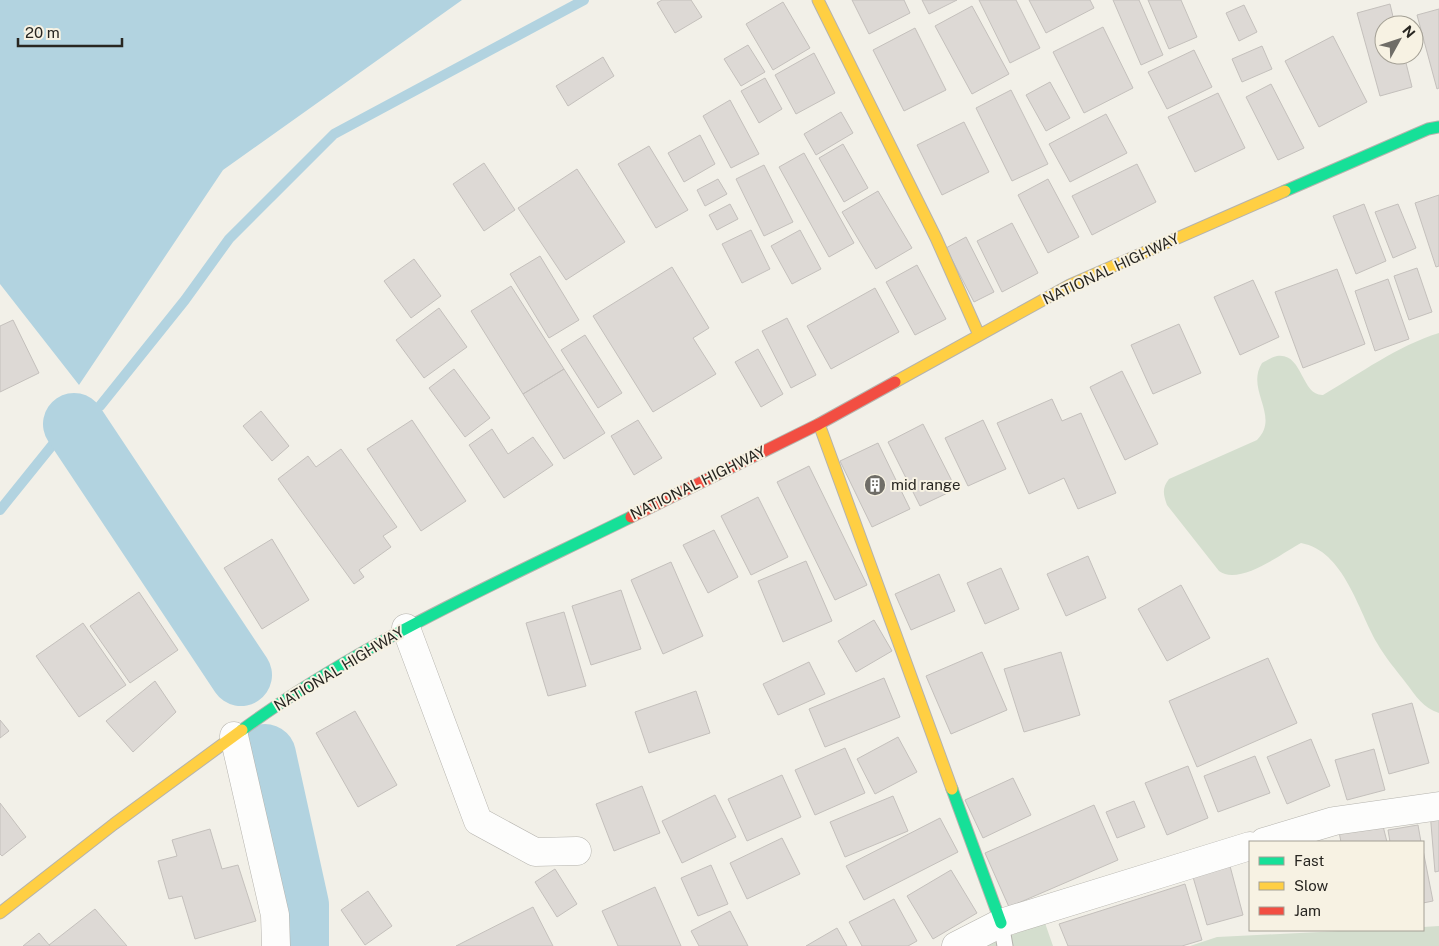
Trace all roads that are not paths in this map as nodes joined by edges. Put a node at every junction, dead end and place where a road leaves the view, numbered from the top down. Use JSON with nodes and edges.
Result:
{"nodes":[{"id":1,"x":818,"y":0,"type":"edge"},
{"id":2,"x":1439,"y":127,"type":"edge"},
{"id":3,"x":979,"y":335,"type":"junction"},
{"id":4,"x":819,"y":424,"type":"junction"},
{"id":5,"x":406,"y":628,"type":"junction"},
{"id":6,"x":234,"y":736,"type":"junction"},
{"id":7,"x":1439,"y":806,"type":"edge"},
{"id":8,"x":1267,"y":841,"type":"edge"},
{"id":9,"x":1249,"y":846,"type":"edge"},
{"id":10,"x":577,"y":851,"type":"dead end"},
{"id":11,"x":0,"y":914,"type":"edge"},
{"id":12,"x":1003,"y":935,"type":"edge"},
{"id":13,"x":276,"y":946,"type":"edge"},
{"id":14,"x":956,"y":946,"type":"edge"}],
"edges":[{"from":1,"to":3,"type":"main road"},
{"from":2,"to":3,"type":"main road","name":"NATIONAL HIGHWAY"},
{"from":3,"to":4,"type":"main road","name":"NATIONAL HIGHWAY"},
{"from":4,"to":5,"type":"main road","name":"NATIONAL HIGHWAY"},
{"from":4,"to":12,"type":"main road"},
{"from":5,"to":6,"type":"main road","name":"NATIONAL HIGHWAY"},
{"from":5,"to":10,"type":"street"},
{"from":6,"to":11,"type":"main road","name":"NATIONAL HIGHWAY"},
{"from":6,"to":13,"type":"street"},
{"from":7,"to":8,"type":"street"},
{"from":9,"to":12,"type":"street"},
{"from":12,"to":14,"type":"street"}]}
